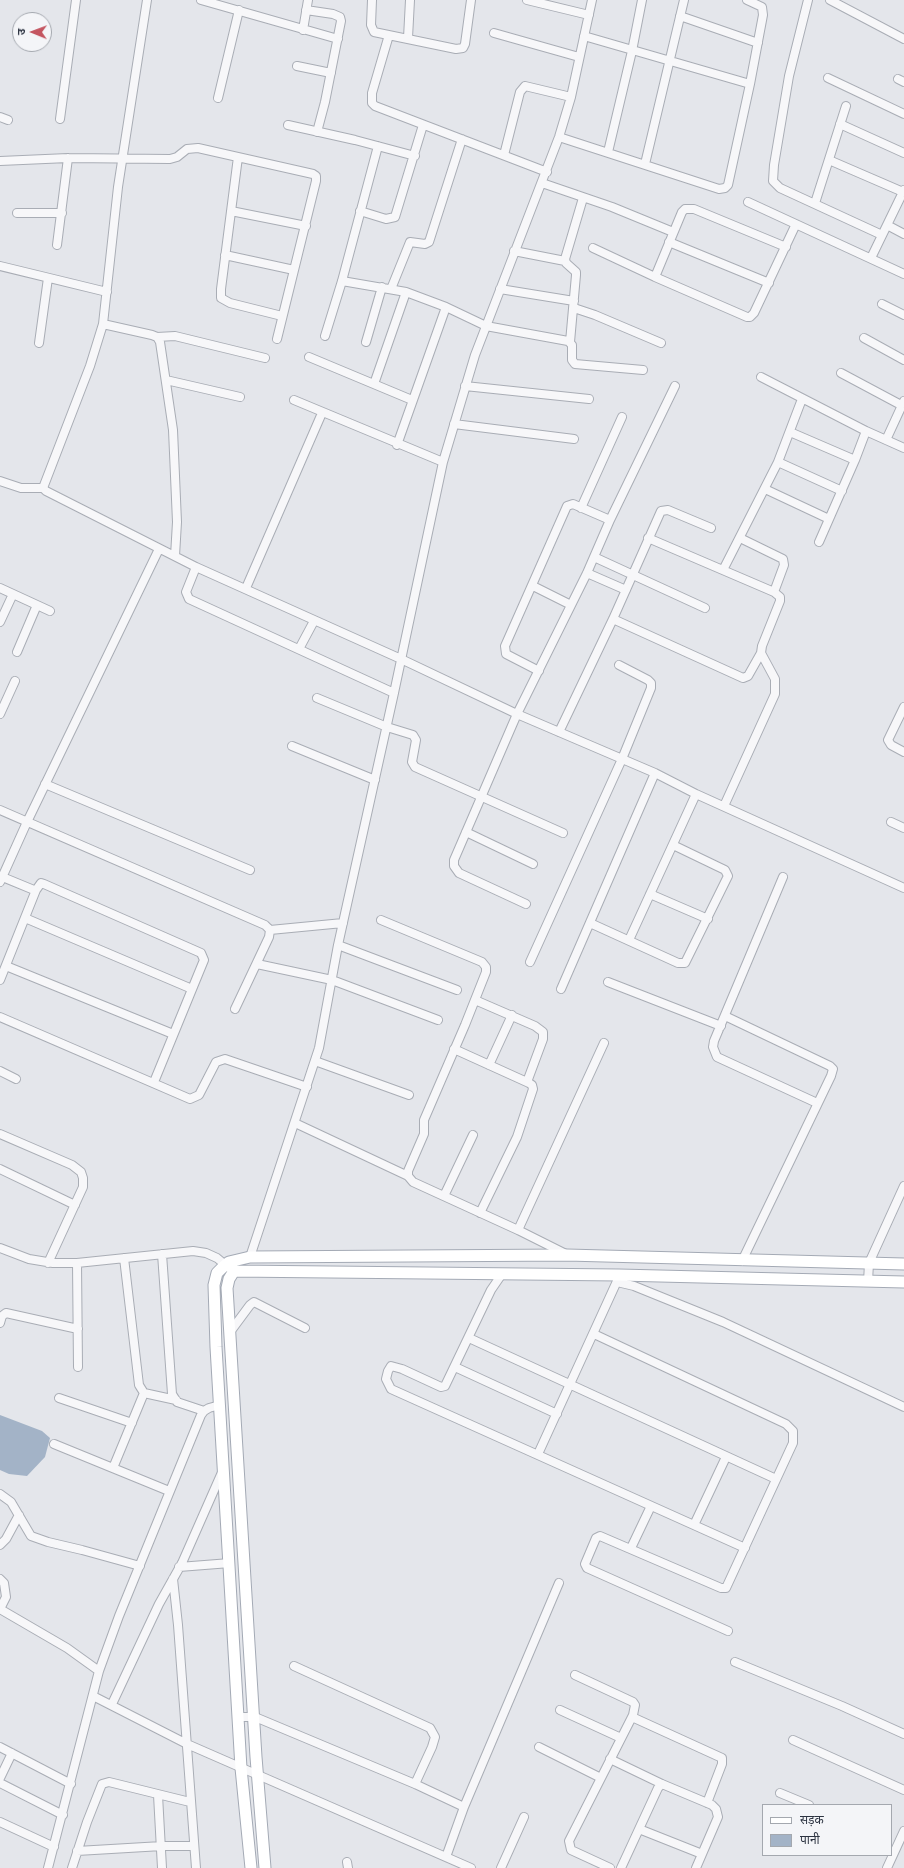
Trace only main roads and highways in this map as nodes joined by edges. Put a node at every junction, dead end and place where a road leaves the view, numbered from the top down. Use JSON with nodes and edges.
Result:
{"nodes":[{"id":1,"x":595,"y":1256,"type":"junction"},
{"id":2,"x":904,"y":1264,"type":"edge"},
{"id":3,"x":229,"y":1268,"type":"junction"},
{"id":4,"x":595,"y":1275,"type":"junction"},
{"id":5,"x":904,"y":1282,"type":"edge"},
{"id":6,"x":226,"y":1482,"type":"junction"},
{"id":7,"x":240,"y":1482,"type":"junction"},
{"id":8,"x":251,"y":1868,"type":"edge"},
{"id":9,"x":265,"y":1868,"type":"edge"}],
"edges":[{"from":1,"to":2,"type":"main road"},
{"from":1,"to":3,"type":"main road"},
{"from":1,"to":4,"type":"main road"},
{"from":3,"to":4,"type":"main road"},
{"from":3,"to":6,"type":"main road"},
{"from":3,"to":7,"type":"main road"},
{"from":4,"to":5,"type":"main road"},
{"from":6,"to":7,"type":"main road"},
{"from":6,"to":8,"type":"main road"},
{"from":7,"to":9,"type":"main road"}]}
